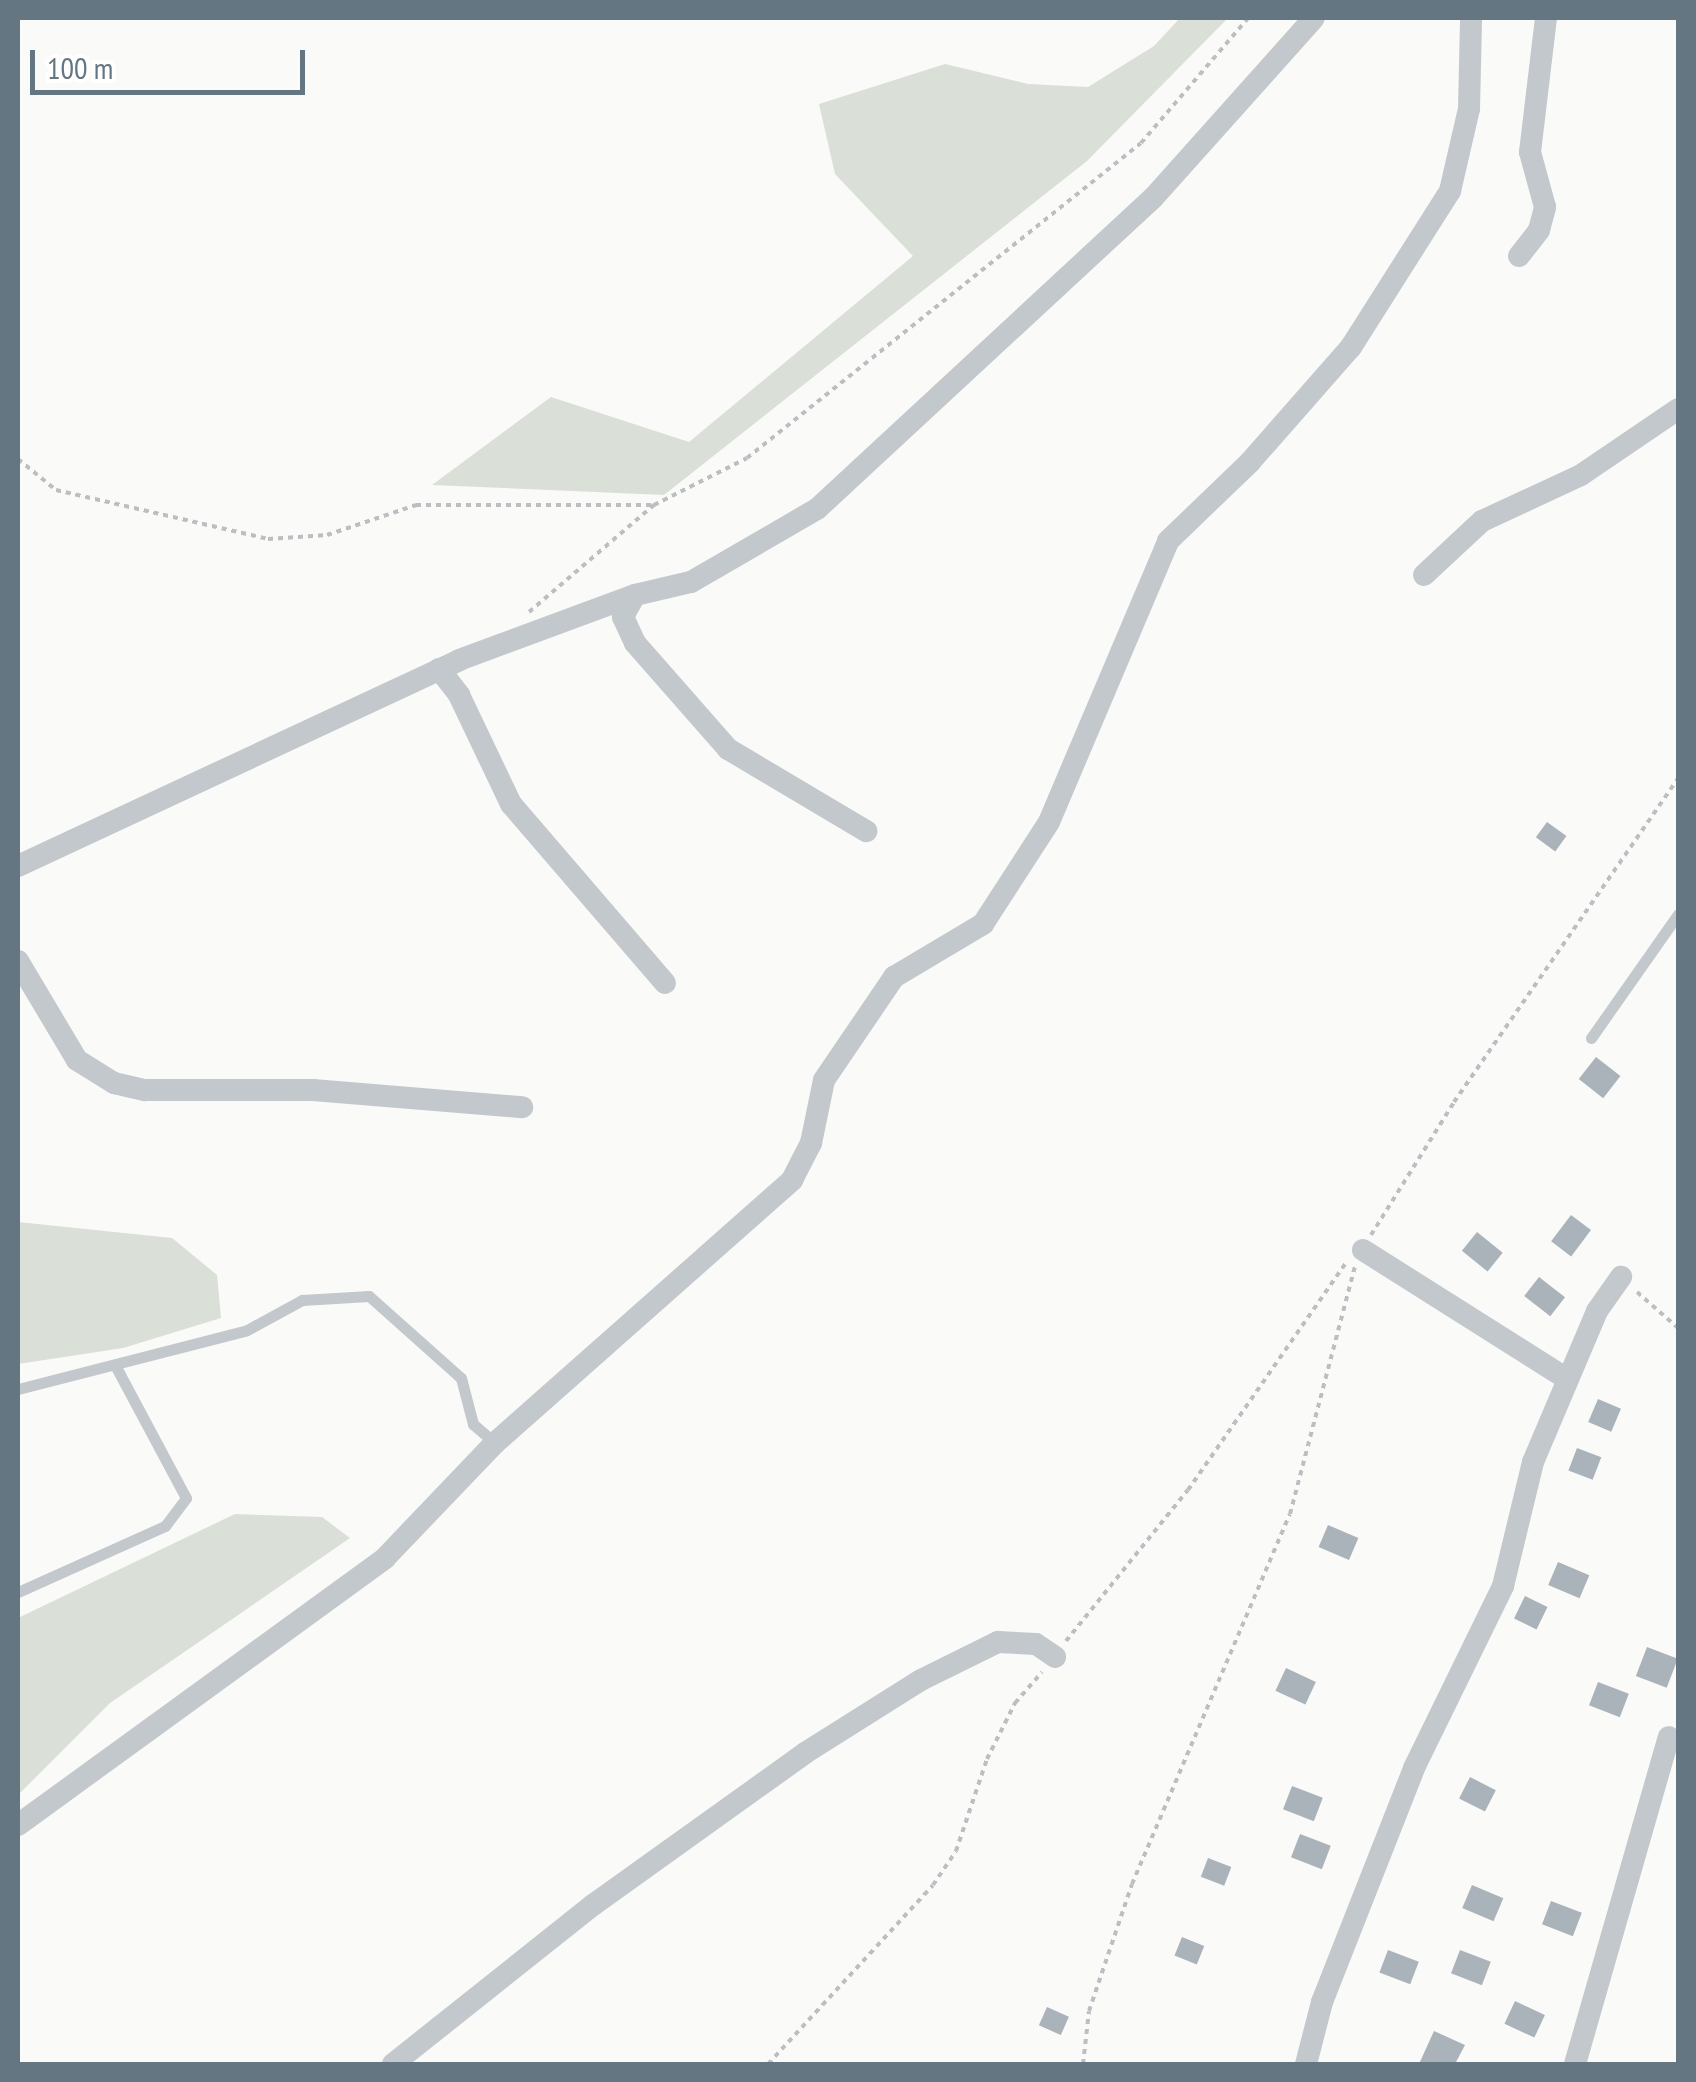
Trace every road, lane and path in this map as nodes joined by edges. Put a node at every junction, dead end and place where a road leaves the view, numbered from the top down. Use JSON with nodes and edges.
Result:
{"nodes":[{"id":1,"x":1248,"y":18,"type":"edge"},
{"id":2,"x":1314,"y":18,"type":"edge"},
{"id":3,"x":1471,"y":18,"type":"edge"},
{"id":4,"x":1546,"y":18,"type":"edge"},
{"id":5,"x":1518,"y":256,"type":"dead end"},
{"id":6,"x":1678,"y":409,"type":"edge"},
{"id":7,"x":18,"y":459,"type":"edge"},
{"id":8,"x":654,"y":505,"type":"junction"},
{"id":9,"x":1424,"y":574,"type":"dead end"},
{"id":10,"x":635,"y":595,"type":"junction"},
{"id":11,"x":524,"y":616,"type":"dead end"},
{"id":12,"x":440,"y":669,"type":"junction"},
{"id":13,"x":1678,"y":779,"type":"edge"},
{"id":14,"x":866,"y":830,"type":"dead end"},
{"id":15,"x":18,"y":866,"type":"edge"},
{"id":16,"x":1678,"y":914,"type":"edge"},
{"id":17,"x":18,"y":960,"type":"edge"},
{"id":18,"x":665,"y":983,"type":"dead end"},
{"id":19,"x":1591,"y":1038,"type":"dead end"},
{"id":20,"x":522,"y":1107,"type":"dead end"},
{"id":21,"x":1363,"y":1250,"type":"junction"},
{"id":22,"x":1621,"y":1277,"type":"joint"},
{"id":23,"x":1678,"y":1328,"type":"edge"},
{"id":24,"x":116,"y":1365,"type":"junction"},
{"id":25,"x":1567,"y":1379,"type":"junction"},
{"id":26,"x":18,"y":1390,"type":"edge"},
{"id":27,"x":495,"y":1443,"type":"junction"},
{"id":28,"x":18,"y":1592,"type":"edge"},
{"id":29,"x":1054,"y":1658,"type":"dead end"},
{"id":30,"x":1669,"y":1736,"type":"dead end"},
{"id":31,"x":18,"y":1825,"type":"edge"},
{"id":32,"x":393,"y":2064,"type":"edge"},
{"id":33,"x":1082,"y":2064,"type":"edge"},
{"id":34,"x":1306,"y":2064,"type":"edge"},
{"id":35,"x":1575,"y":2064,"type":"edge"}],
"edges":[{"from":1,"to":8,"type":"path"},
{"from":2,"to":10,"type":"street"},
{"from":3,"to":27,"type":"street"},
{"from":4,"to":5,"type":"street"},
{"from":6,"to":9,"type":"street"},
{"from":7,"to":8,"type":"path"},
{"from":8,"to":11,"type":"path"},
{"from":10,"to":12,"type":"street"},
{"from":10,"to":14,"type":"street"},
{"from":12,"to":15,"type":"street"},
{"from":12,"to":18,"type":"street"},
{"from":13,"to":21,"type":"path"},
{"from":16,"to":19,"type":"lane"},
{"from":17,"to":20,"type":"street"},
{"from":21,"to":25,"type":"street"},
{"from":21,"to":33,"type":"path"},
{"from":22,"to":23,"type":"path"},
{"from":22,"to":25,"type":"street"},
{"from":24,"to":26,"type":"lane"},
{"from":24,"to":27,"type":"lane"},
{"from":24,"to":28,"type":"lane"},
{"from":25,"to":34,"type":"street"},
{"from":27,"to":31,"type":"street"},
{"from":29,"to":32,"type":"street"},
{"from":30,"to":35,"type":"street"}]}
